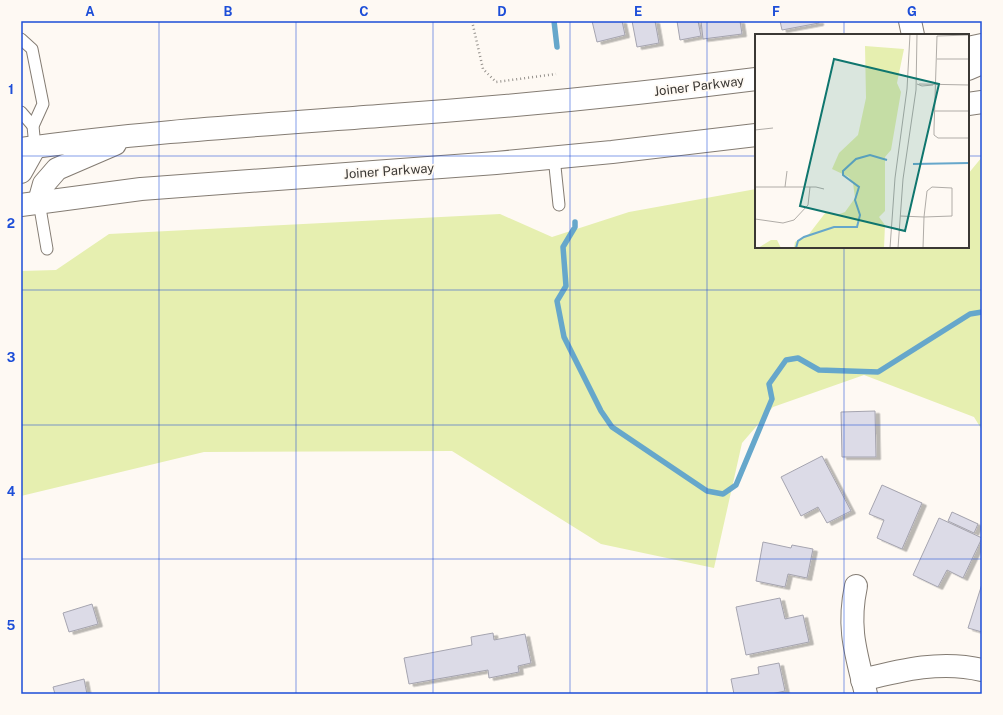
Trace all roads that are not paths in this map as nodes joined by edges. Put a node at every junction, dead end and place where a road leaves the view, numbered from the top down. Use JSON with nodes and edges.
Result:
{"nodes":[{"id":1,"x":910,"y":21,"type":"edge"},
{"id":2,"x":913,"y":34,"type":"edge"},
{"id":3,"x":21,"y":39,"type":"edge"},
{"id":4,"x":982,"y":45,"type":"edge"},
{"id":5,"x":969,"y":48,"type":"edge"},
{"id":6,"x":982,"y":63,"type":"edge"},
{"id":7,"x":969,"y":69,"type":"edge"},
{"id":8,"x":755,"y":79,"type":"edge"},
{"id":9,"x":982,"y":102,"type":"edge"},
{"id":10,"x":969,"y":104,"type":"edge"},
{"id":11,"x":21,"y":112,"type":"edge"},
{"id":12,"x":137,"y":135,"type":"junction"},
{"id":13,"x":755,"y":135,"type":"edge"},
{"id":14,"x":30,"y":141,"type":"edge"},
{"id":15,"x":554,"y":157,"type":"junction"},
{"id":16,"x":21,"y":172,"type":"edge"},
{"id":17,"x":30,"y":204,"type":"edge"},
{"id":18,"x":559,"y":206,"type":"dead end"},
{"id":19,"x":47,"y":249,"type":"dead end"},
{"id":20,"x":856,"y":586,"type":"dead end"},
{"id":21,"x":982,"y":670,"type":"edge"},
{"id":22,"x":864,"y":687,"type":"edge"}],
"edges":[{"from":1,"to":2,"type":"main road"},
{"from":3,"to":14,"type":"lane"},
{"from":4,"to":5,"type":"main road"},
{"from":6,"to":7,"type":"main road"},
{"from":8,"to":12,"type":"main road","name":"Joiner Parkway"},
{"from":9,"to":10,"type":"main road"},
{"from":11,"to":14,"type":"lane"},
{"from":12,"to":14,"type":"main road","name":"Joiner Parkway"},
{"from":12,"to":17,"type":"main road"},
{"from":13,"to":15,"type":"main road","name":"Joiner Parkway"},
{"from":14,"to":16,"type":"main road"},
{"from":15,"to":17,"type":"main road","name":"Joiner Parkway"},
{"from":15,"to":18,"type":"lane"},
{"from":17,"to":19,"type":"lane"},
{"from":20,"to":22,"type":"main road"},
{"from":21,"to":22,"type":"main road"}]}
